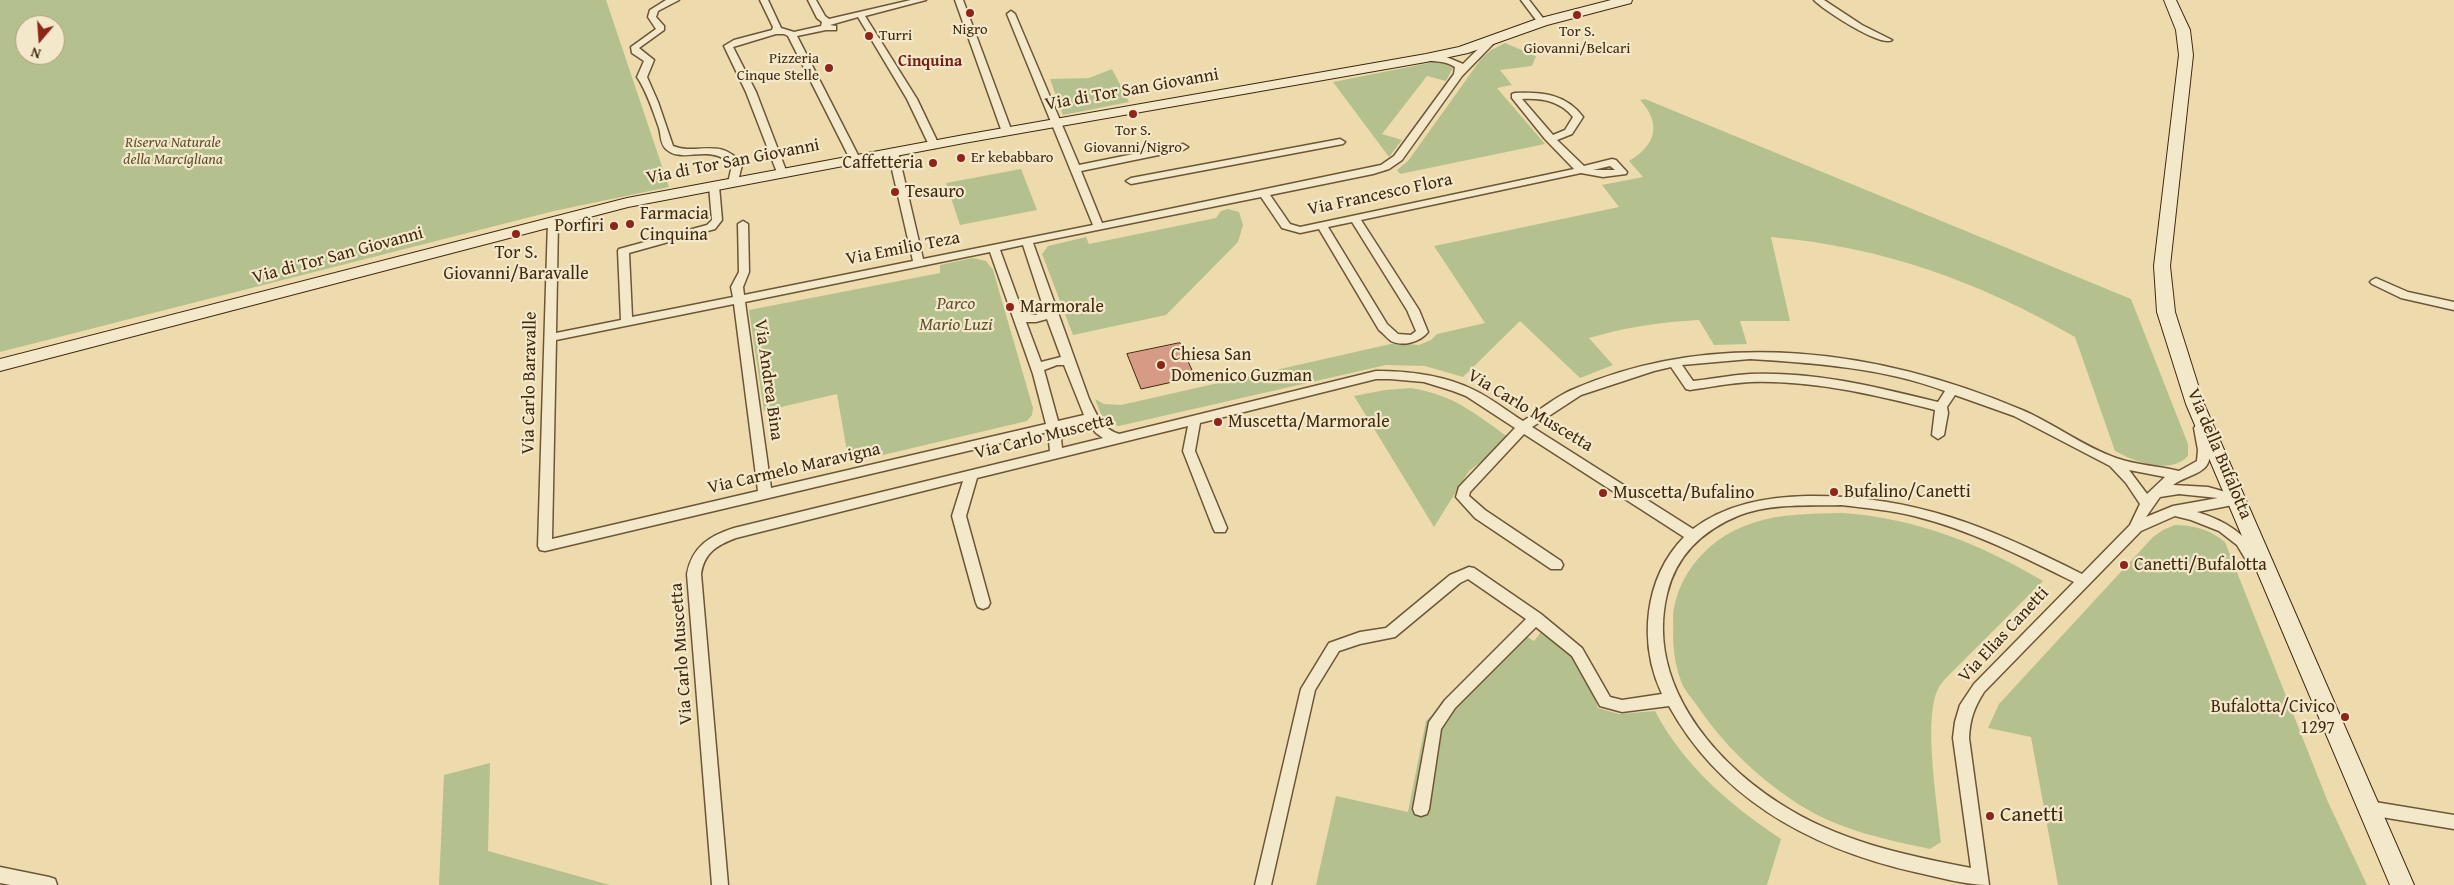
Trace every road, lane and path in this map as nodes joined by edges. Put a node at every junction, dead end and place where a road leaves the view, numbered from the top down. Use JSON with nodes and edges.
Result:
{"nodes":[{"id":1,"x":675,"y":0,"type":"edge"},
{"id":2,"x":764,"y":0,"type":"edge"},
{"id":3,"x":812,"y":0,"type":"edge"},
{"id":4,"x":922,"y":0,"type":"edge"},
{"id":5,"x":958,"y":0,"type":"edge"},
{"id":6,"x":1525,"y":0,"type":"edge"},
{"id":7,"x":1626,"y":0,"type":"edge"},
{"id":8,"x":1818,"y":0,"type":"edge"},
{"id":9,"x":2170,"y":0,"type":"edge"},
{"id":10,"x":860,"y":14,"type":"junction"},
{"id":11,"x":1011,"y":14,"type":"dead end"},
{"id":12,"x":1542,"y":22,"type":"junction"},
{"id":13,"x":827,"y":25,"type":"junction"},
{"id":14,"x":776,"y":31,"type":"junction"},
{"id":15,"x":792,"y":35,"type":"junction"},
{"id":16,"x":1492,"y":40,"type":"junction"},
{"id":17,"x":1888,"y":40,"type":"dead end"},
{"id":18,"x":1426,"y":58,"type":"junction"},
{"id":19,"x":1459,"y":74,"type":"junction"},
{"id":20,"x":1056,"y":123,"type":"junction"},
{"id":21,"x":1007,"y":132,"type":"junction"},
{"id":22,"x":1552,"y":140,"type":"junction"},
{"id":23,"x":1340,"y":142,"type":"dead end"},
{"id":24,"x":934,"y":145,"type":"junction"},
{"id":25,"x":1183,"y":147,"type":"dead end"},
{"id":26,"x":893,"y":152,"type":"junction"},
{"id":27,"x":855,"y":159,"type":"junction"},
{"id":28,"x":1075,"y":169,"type":"junction"},
{"id":29,"x":782,"y":173,"type":"junction"},
{"id":30,"x":1131,"y":181,"type":"dead end"},
{"id":31,"x":732,"y":183,"type":"junction"},
{"id":32,"x":714,"y":186,"type":"junction"},
{"id":33,"x":1264,"y":194,"type":"junction"},
{"id":34,"x":1355,"y":219,"type":"junction"},
{"id":35,"x":553,"y":221,"type":"junction"},
{"id":36,"x":743,"y":224,"type":"dead end"},
{"id":37,"x":1322,"y":226,"type":"junction"},
{"id":38,"x":1099,"y":227,"type":"junction"},
{"id":39,"x":1027,"y":242,"type":"junction"},
{"id":40,"x":994,"y":248,"type":"junction"},
{"id":41,"x":919,"y":264,"type":"junction"},
{"id":42,"x":2376,"y":282,"type":"dead end"},
{"id":43,"x":739,"y":299,"type":"junction"},
{"id":44,"x":2454,"y":306,"type":"edge"},
{"id":45,"x":1051,"y":309,"type":"junction"},
{"id":46,"x":1018,"y":315,"type":"junction"},
{"id":47,"x":627,"y":322,"type":"junction"},
{"id":48,"x":548,"y":338,"type":"junction"},
{"id":49,"x":1069,"y":363,"type":"junction"},
{"id":50,"x":1674,"y":363,"type":"junction"},
{"id":51,"x":0,"y":365,"type":"edge"},
{"id":52,"x":1037,"y":369,"type":"junction"},
{"id":53,"x":1952,"y":389,"type":"junction"},
{"id":54,"x":2195,"y":404,"type":"junction"},
{"id":55,"x":1941,"y":407,"type":"junction"},
{"id":56,"x":1091,"y":418,"type":"junction"},
{"id":57,"x":1195,"y":419,"type":"junction"},
{"id":58,"x":1052,"y":427,"type":"junction"},
{"id":59,"x":1523,"y":427,"type":"junction"},
{"id":60,"x":1938,"y":435,"type":"dead end"},
{"id":61,"x":1118,"y":438,"type":"junction"},
{"id":62,"x":1080,"y":446,"type":"junction"},
{"id":63,"x":1056,"y":453,"type":"junction"},
{"id":64,"x":2113,"y":462,"type":"junction"},
{"id":65,"x":972,"y":474,"type":"junction"},
{"id":66,"x":2178,"y":476,"type":"junction"},
{"id":67,"x":2156,"y":492,"type":"junction"},
{"id":68,"x":766,"y":495,"type":"junction"},
{"id":69,"x":2238,"y":500,"type":"junction"},
{"id":70,"x":2146,"y":503,"type":"junction"},
{"id":71,"x":2173,"y":511,"type":"junction"},
{"id":72,"x":2136,"y":527,"type":"junction"},
{"id":73,"x":1220,"y":528,"type":"dead end"},
{"id":74,"x":1693,"y":536,"type":"junction"},
{"id":75,"x":544,"y":546,"type":"joint"},
{"id":76,"x":1556,"y":565,"type":"dead end"},
{"id":77,"x":2082,"y":580,"type":"junction"},
{"id":78,"x":983,"y":603,"type":"dead end"},
{"id":79,"x":2285,"y":609,"type":"junction"},
{"id":80,"x":1536,"y":618,"type":"junction"},
{"id":81,"x":1672,"y":699,"type":"junction"},
{"id":82,"x":2369,"y":808,"type":"junction"},
{"id":83,"x":1421,"y":809,"type":"dead end"},
{"id":84,"x":2454,"y":822,"type":"edge"},
{"id":85,"x":0,"y":875,"type":"edge"},
{"id":86,"x":1981,"y":882,"type":"edge"},
{"id":87,"x":49,"y":885,"type":"edge"},
{"id":88,"x":720,"y":885,"type":"edge"},
{"id":89,"x":1263,"y":885,"type":"edge"},
{"id":90,"x":2402,"y":885,"type":"edge"}],
"edges":[{"from":1,"to":31,"type":"street"},
{"from":2,"to":14,"type":"street"},
{"from":3,"to":13,"type":"street"},
{"from":4,"to":10,"type":"street"},
{"from":5,"to":21,"type":"street"},
{"from":6,"to":12,"type":"street"},
{"from":7,"to":12,"type":"street","name":"Via di Tor San Giovanni"},
{"from":8,"to":17,"type":"street"},
{"from":9,"to":54,"type":"street","name":"Via della Bufalotta"},
{"from":10,"to":13,"type":"street"},
{"from":10,"to":24,"type":"street"},
{"from":11,"to":20,"type":"street"},
{"from":12,"to":16,"type":"street","name":"Via di Tor San Giovanni"},
{"from":13,"to":15,"type":"street"},
{"from":14,"to":15,"type":"street"},
{"from":14,"to":29,"type":"street"},
{"from":15,"to":27,"type":"street"},
{"from":16,"to":18,"type":"street","name":"Via di Tor San Giovanni"},
{"from":16,"to":19,"type":"street","name":"Via Francesco Flora"},
{"from":18,"to":19,"type":"street"},
{"from":18,"to":20,"type":"street","name":"Via di Tor San Giovanni"},
{"from":19,"to":33,"type":"street","name":"Via Francesco Flora"},
{"from":20,"to":21,"type":"street","name":"Via di Tor San Giovanni"},
{"from":20,"to":28,"type":"street"},
{"from":21,"to":24,"type":"street","name":"Via di Tor San Giovanni"},
{"from":22,"to":22,"type":"street"},
{"from":22,"to":34,"type":"street","name":"Via Francesco Flora"},
{"from":23,"to":30,"type":"street"},
{"from":24,"to":26,"type":"street","name":"Via di Tor San Giovanni"},
{"from":25,"to":28,"type":"street"},
{"from":26,"to":27,"type":"street","name":"Via di Tor San Giovanni"},
{"from":26,"to":41,"type":"street"},
{"from":27,"to":29,"type":"street","name":"Via di Tor San Giovanni"},
{"from":28,"to":38,"type":"street"},
{"from":29,"to":31,"type":"street","name":"Via di Tor San Giovanni"},
{"from":31,"to":32,"type":"street","name":"Via di Tor San Giovanni"},
{"from":32,"to":35,"type":"street","name":"Via di Tor San Giovanni"},
{"from":32,"to":47,"type":"street"},
{"from":33,"to":37,"type":"street","name":"Via Francesco Flora"},
{"from":33,"to":38,"type":"street","name":"Via Emilio Teza"},
{"from":34,"to":37,"type":"street","name":"Via Francesco Flora"},
{"from":34,"to":37,"type":"street"},
{"from":35,"to":48,"type":"street","name":"Via Carlo Baravalle"},
{"from":35,"to":51,"type":"street","name":"Via di Tor San Giovanni"},
{"from":36,"to":43,"type":"street","name":"Via Andrea Bina"},
{"from":38,"to":39,"type":"street","name":"Via Emilio Teza"},
{"from":39,"to":40,"type":"street","name":"Via Emilio Teza"},
{"from":39,"to":45,"type":"street"},
{"from":40,"to":41,"type":"street","name":"Via Emilio Teza"},
{"from":40,"to":46,"type":"street"},
{"from":41,"to":43,"type":"street","name":"Via Emilio Teza"},
{"from":42,"to":44,"type":"street"},
{"from":43,"to":47,"type":"street","name":"Via Emilio Teza"},
{"from":43,"to":68,"type":"street","name":"Via Andrea Bina"},
{"from":45,"to":46,"type":"street"},
{"from":45,"to":49,"type":"street"},
{"from":46,"to":52,"type":"street"},
{"from":47,"to":48,"type":"street","name":"Via Emilio Teza"},
{"from":48,"to":75,"type":"street","name":"Via Carlo Baravalle"},
{"from":49,"to":52,"type":"street"},
{"from":49,"to":56,"type":"street"},
{"from":50,"to":53,"type":"street"},
{"from":50,"to":55,"type":"street"},
{"from":50,"to":59,"type":"street"},
{"from":52,"to":58,"type":"street"},
{"from":53,"to":55,"type":"street"},
{"from":53,"to":64,"type":"street"},
{"from":54,"to":66,"type":"street"},
{"from":54,"to":69,"type":"street","name":"Via della Bufalotta"},
{"from":55,"to":60,"type":"street"},
{"from":56,"to":58,"type":"street","name":"Via Carmelo Maravigna"},
{"from":56,"to":61,"type":"street"},
{"from":56,"to":62,"type":"street"},
{"from":57,"to":59,"type":"street","name":"Via Carlo Muscetta"},
{"from":57,"to":61,"type":"street","name":"Via Carlo Muscetta"},
{"from":57,"to":73,"type":"street"},
{"from":58,"to":62,"type":"street"},
{"from":58,"to":63,"type":"street"},
{"from":58,"to":68,"type":"street","name":"Via Carmelo Maravigna"},
{"from":59,"to":74,"type":"street","name":"Via Carlo Muscetta"},
{"from":59,"to":76,"type":"street"},
{"from":61,"to":62,"type":"street","name":"Via Carlo Muscetta"},
{"from":62,"to":63,"type":"street","name":"Via Carlo Muscetta"},
{"from":63,"to":65,"type":"street","name":"Via Carlo Muscetta"},
{"from":64,"to":66,"type":"street"},
{"from":64,"to":70,"type":"street"},
{"from":65,"to":78,"type":"street"},
{"from":65,"to":88,"type":"street","name":"Via Carlo Muscetta"},
{"from":66,"to":67,"type":"street"},
{"from":67,"to":69,"type":"street"},
{"from":67,"to":70,"type":"street"},
{"from":68,"to":75,"type":"street","name":"Via Carmelo Maravigna"},
{"from":69,"to":71,"type":"street"},
{"from":69,"to":79,"type":"street","name":"Via della Bufalotta"},
{"from":70,"to":72,"type":"street"},
{"from":71,"to":72,"type":"street"},
{"from":71,"to":79,"type":"street"},
{"from":72,"to":77,"type":"street","name":"Via Elias Canetti"},
{"from":74,"to":77,"type":"street"},
{"from":74,"to":81,"type":"street"},
{"from":77,"to":86,"type":"street","name":"Via Elias Canetti"},
{"from":79,"to":82,"type":"street","name":"Via della Bufalotta"},
{"from":80,"to":81,"type":"street"},
{"from":80,"to":83,"type":"street"},
{"from":80,"to":89,"type":"street"},
{"from":81,"to":86,"type":"street"},
{"from":82,"to":84,"type":"street"},
{"from":82,"to":90,"type":"street","name":"Via della Bufalotta"},
{"from":85,"to":87,"type":"street"}]}
